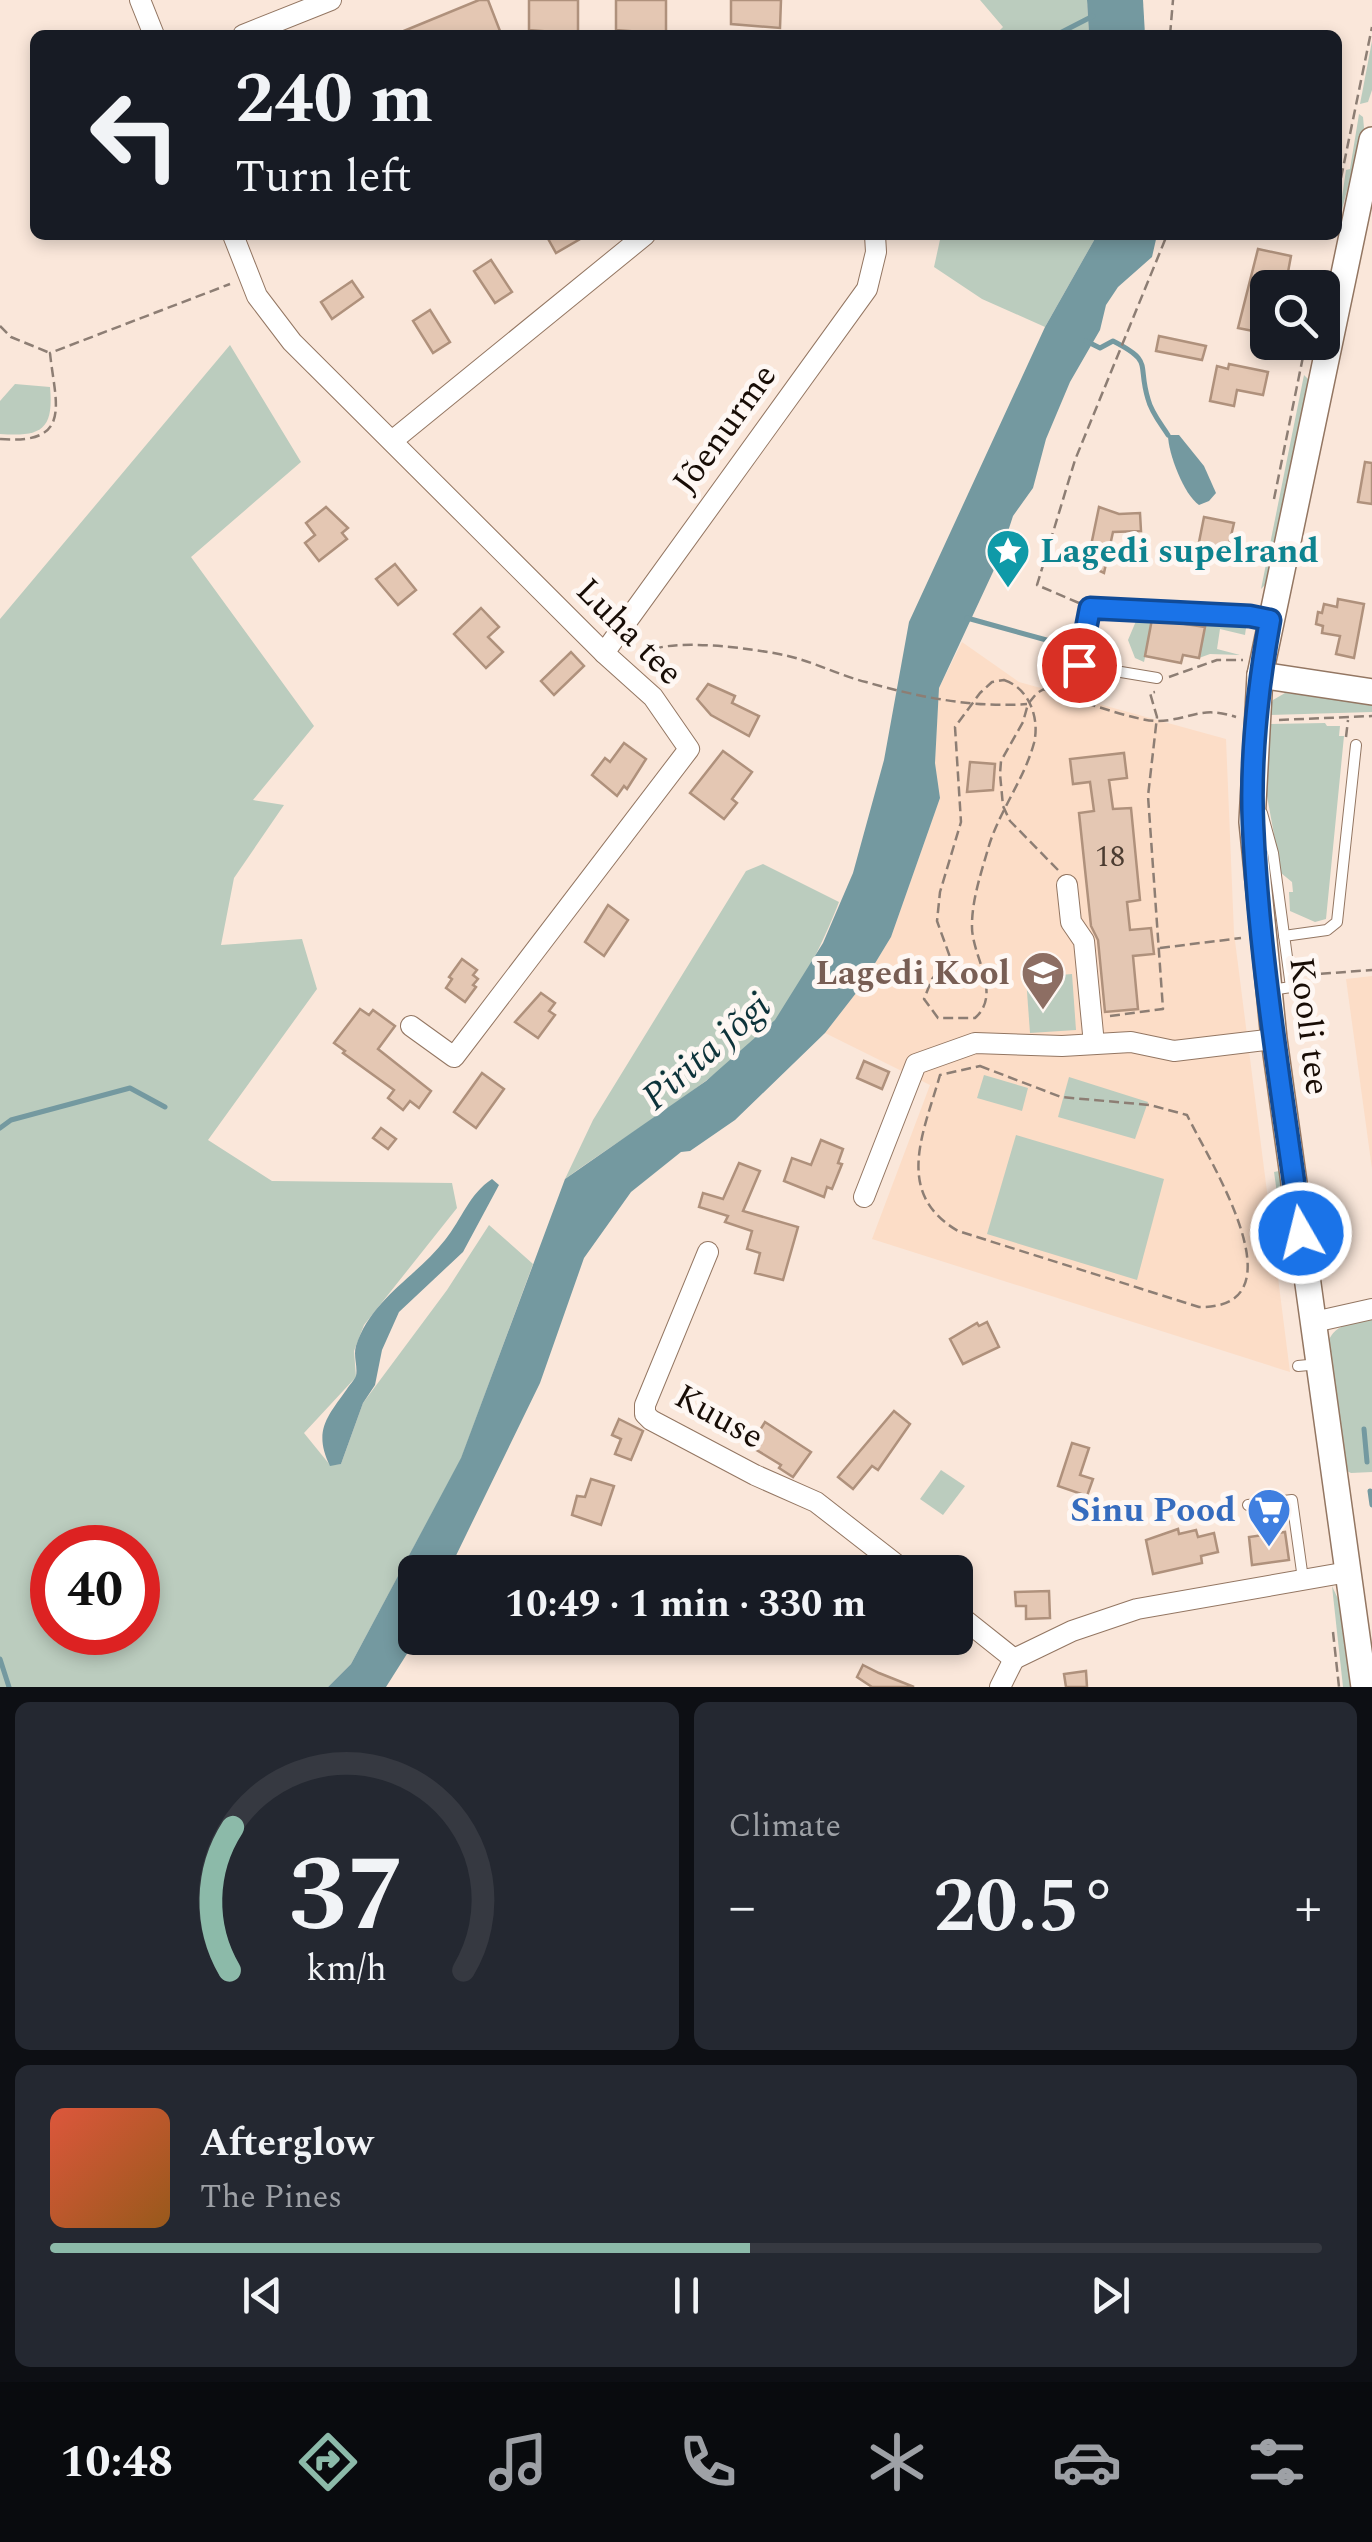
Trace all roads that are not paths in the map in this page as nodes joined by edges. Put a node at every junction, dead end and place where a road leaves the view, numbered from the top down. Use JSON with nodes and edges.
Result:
{"nodes":[{"id":1,"x":140,"y":0,"type":"edge"},
{"id":2,"x":331,"y":0,"type":"edge"},
{"id":3,"x":152,"y":30,"type":"edge"},
{"id":4,"x":256,"y":30,"type":"edge"},
{"id":5,"x":1372,"y":140,"type":"edge"},
{"id":6,"x":234,"y":240,"type":"edge"},
{"id":7,"x":639,"y":240,"type":"edge"},
{"id":8,"x":875,"y":240,"type":"edge"},
{"id":9,"x":392,"y":441,"type":"junction"},
{"id":10,"x":1270,"y":620,"type":"junction"},
{"id":11,"x":604,"y":652,"type":"junction"},
{"id":12,"x":1252,"y":668,"type":"junction"},
{"id":13,"x":1159,"y":678,"type":"road end"},
{"id":14,"x":1372,"y":692,"type":"edge"},
{"id":15,"x":1356,"y":745,"type":"dead end"},
{"id":16,"x":1253,"y":784,"type":"junction"},
{"id":17,"x":1066,"y":886,"type":"road end"},
{"id":18,"x":1284,"y":936,"type":"junction"},
{"id":19,"x":1279,"y":984,"type":"junction"},
{"id":20,"x":412,"y":1026,"type":"dead end"},
{"id":21,"x":1274,"y":1039,"type":"junction"},
{"id":22,"x":1094,"y":1044,"type":"junction"},
{"id":23,"x":864,"y":1197,"type":"dead end"},
{"id":24,"x":708,"y":1252,"type":"dead end"},
{"id":25,"x":1372,"y":1309,"type":"edge"},
{"id":26,"x":1314,"y":1322,"type":"junction"},
{"id":27,"x":1248,"y":1505,"type":"dead end"},
{"id":28,"x":884,"y":1555,"type":"edge"},
{"id":29,"x":1348,"y":1572,"type":"junction"},
{"id":30,"x":1304,"y":1579,"type":"junction"},
{"id":31,"x":973,"y":1626,"type":"edge"},
{"id":32,"x":1014,"y":1659,"type":"junction"},
{"id":33,"x":1000,"y":1687,"type":"edge"},
{"id":34,"x":1364,"y":1687,"type":"edge"}],
"edges":[{"from":1,"to":3,"type":"street"},
{"from":2,"to":4,"type":"street"},
{"from":5,"to":10,"type":"street","name":"Kooli tee"},
{"from":6,"to":9,"type":"street","name":"Luha tee"},
{"from":7,"to":9,"type":"street"},
{"from":8,"to":11,"type":"street","name":"Jõenurme"},
{"from":9,"to":11,"type":"street","name":"Luha tee"},
{"from":10,"to":12,"type":"street","name":"Kooli tee"},
{"from":10,"to":13,"type":"lane"},
{"from":11,"to":20,"type":"street","name":"Luha tee"},
{"from":12,"to":14,"type":"street"},
{"from":12,"to":16,"type":"street","name":"Kooli tee"},
{"from":15,"to":18,"type":"lane"},
{"from":16,"to":18,"type":"lane"},
{"from":16,"to":19,"type":"street","name":"Kooli tee"},
{"from":17,"to":22,"type":"street"},
{"from":18,"to":19,"type":"lane"},
{"from":19,"to":21,"type":"street","name":"Kooli tee"},
{"from":21,"to":22,"type":"street"},
{"from":21,"to":26,"type":"street","name":"Kooli tee"},
{"from":22,"to":23,"type":"street"},
{"from":24,"to":28,"type":"street","name":"Kuuse"},
{"from":25,"to":26,"type":"street"},
{"from":26,"to":29,"type":"street","name":"Kooli tee"},
{"from":27,"to":30,"type":"lane"},
{"from":29,"to":30,"type":"street"},
{"from":29,"to":34,"type":"street","name":"Kooli tee"},
{"from":30,"to":32,"type":"street"},
{"from":31,"to":32,"type":"street"},
{"from":32,"to":33,"type":"street"}]}
